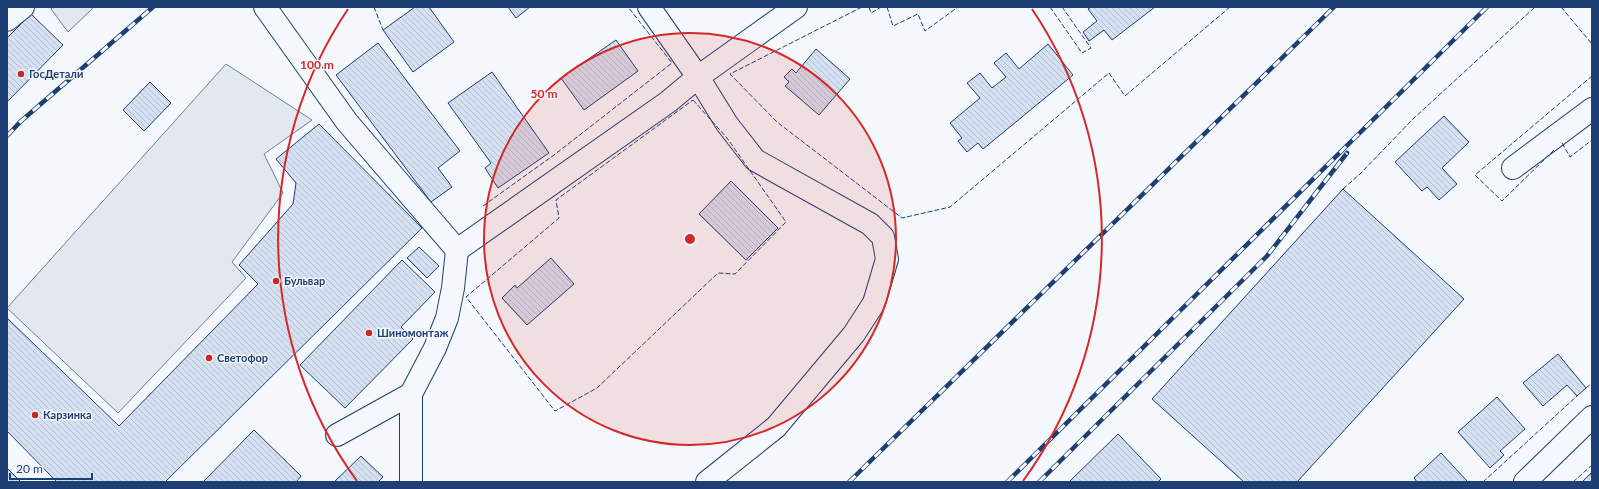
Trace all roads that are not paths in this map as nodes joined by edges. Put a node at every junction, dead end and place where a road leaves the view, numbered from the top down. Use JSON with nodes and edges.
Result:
{"nodes":[{"id":1,"x":23,"y":7,"type":"edge"},
{"id":2,"x":267,"y":7,"type":"edge"},
{"id":3,"x":649,"y":7,"type":"edge"},
{"id":4,"x":796,"y":7,"type":"edge"},
{"id":5,"x":7,"y":20,"type":"edge"},
{"id":6,"x":698,"y":77,"type":"junction"},
{"id":7,"x":1592,"y":109,"type":"edge"},
{"id":8,"x":1513,"y":168,"type":"dead end"},
{"id":9,"x":457,"y":250,"type":"junction"},
{"id":10,"x":411,"y":394,"type":"junction"},
{"id":11,"x":1592,"y":417,"type":"edge"},
{"id":12,"x":337,"y":435,"type":"dead end"},
{"id":13,"x":411,"y":482,"type":"edge"},
{"id":14,"x":707,"y":482,"type":"edge"},
{"id":15,"x":1525,"y":482,"type":"edge"}],
"edges":[{"from":1,"to":5,"type":"street"},
{"from":2,"to":9,"type":"street"},
{"from":3,"to":6,"type":"street"},
{"from":4,"to":6,"type":"street"},
{"from":6,"to":9,"type":"street"},
{"from":6,"to":14,"type":"street"},
{"from":7,"to":8,"type":"street"},
{"from":9,"to":10,"type":"street"},
{"from":10,"to":12,"type":"street"},
{"from":10,"to":13,"type":"street"},
{"from":11,"to":15,"type":"street"}]}
